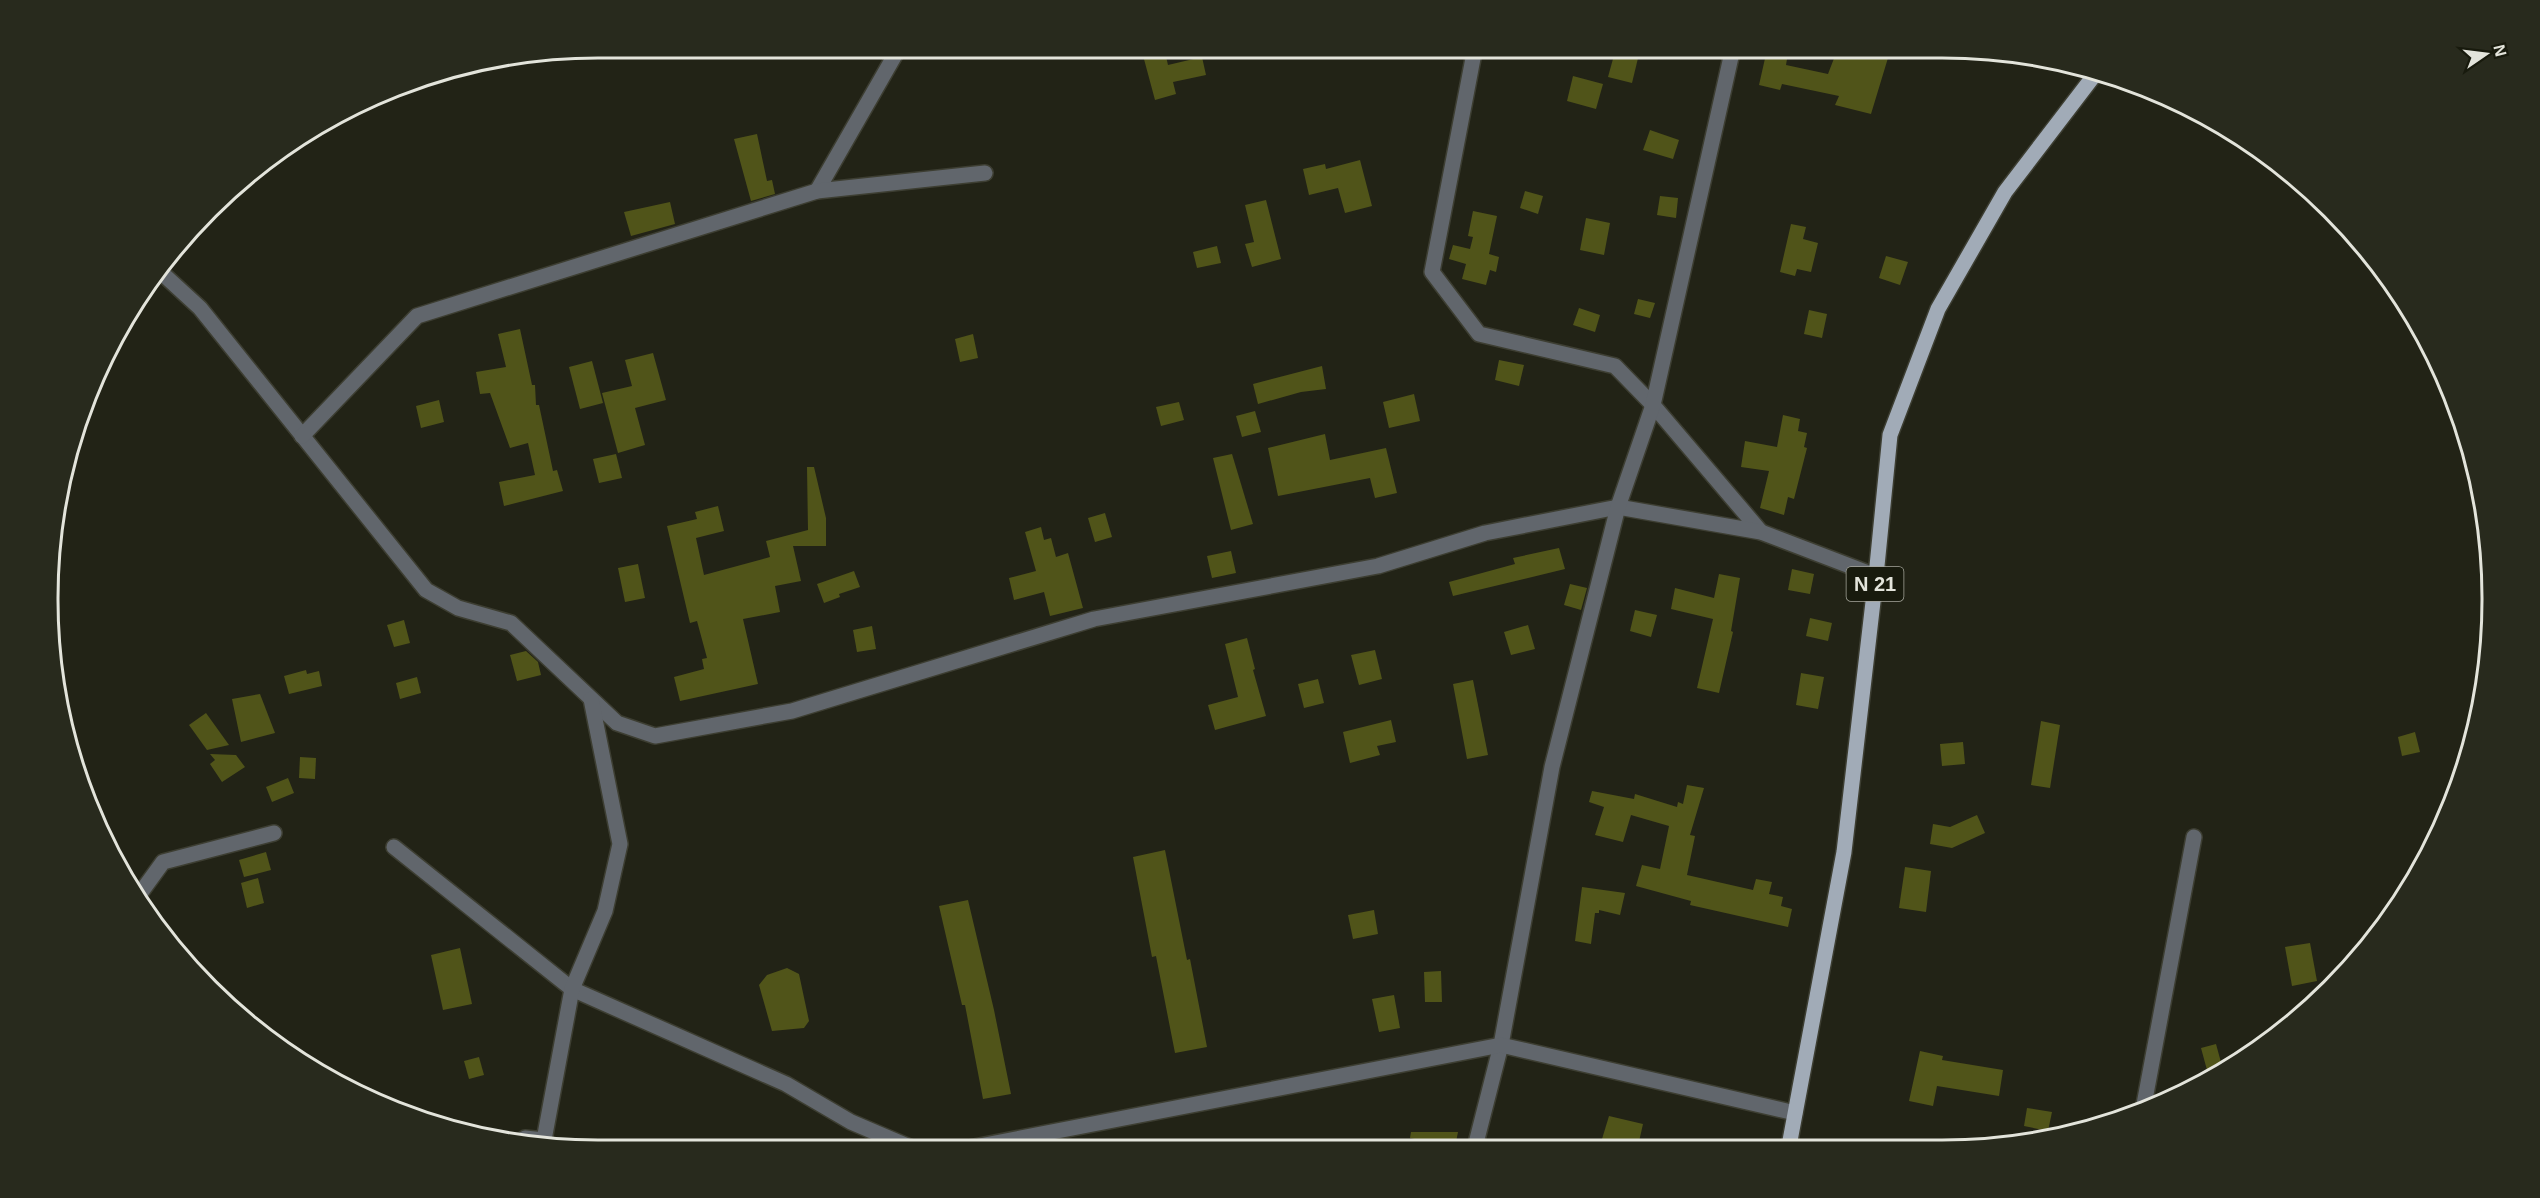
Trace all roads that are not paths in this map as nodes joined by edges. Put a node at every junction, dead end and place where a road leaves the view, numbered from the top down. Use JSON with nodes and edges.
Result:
{"nodes":[{"id":1,"x":893,"y":58,"type":"edge"},
{"id":2,"x":1473,"y":58,"type":"edge"},
{"id":3,"x":1731,"y":58,"type":"edge"},
{"id":4,"x":2091,"y":80,"type":"edge"},
{"id":5,"x":985,"y":173,"type":"dead end"},
{"id":6,"x":817,"y":191,"type":"junction"},
{"id":7,"x":166,"y":276,"type":"edge"},
{"id":8,"x":1653,"y":405,"type":"junction"},
{"id":9,"x":302,"y":436,"type":"junction"},
{"id":10,"x":1618,"y":507,"type":"junction"},
{"id":11,"x":1761,"y":532,"type":"junction"},
{"id":12,"x":1876,"y":576,"type":"junction"},
{"id":13,"x":591,"y":699,"type":"junction"},
{"id":14,"x":274,"y":833,"type":"dead end"},
{"id":15,"x":2194,"y":837,"type":"dead end"},
{"id":16,"x":394,"y":848,"type":"dead end"},
{"id":17,"x":144,"y":889,"type":"edge"},
{"id":18,"x":572,"y":989,"type":"junction"},
{"id":19,"x":1501,"y":1045,"type":"junction"},
{"id":20,"x":2145,"y":1099,"type":"edge"},
{"id":21,"x":1795,"y":1113,"type":"junction"},
{"id":22,"x":545,"y":1136,"type":"edge"},
{"id":23,"x":893,"y":1140,"type":"edge"},
{"id":24,"x":1020,"y":1140,"type":"edge"},
{"id":25,"x":1477,"y":1140,"type":"edge"},
{"id":26,"x":1790,"y":1140,"type":"edge"}],
"edges":[{"from":1,"to":6,"type":"street"},
{"from":2,"to":8,"type":"street"},
{"from":3,"to":8,"type":"street"},
{"from":4,"to":12,"type":"main road","number":"N 21"},
{"from":5,"to":6,"type":"street"},
{"from":6,"to":9,"type":"street"},
{"from":7,"to":9,"type":"street"},
{"from":8,"to":10,"type":"street"},
{"from":8,"to":11,"type":"street"},
{"from":9,"to":13,"type":"street"},
{"from":10,"to":11,"type":"street"},
{"from":10,"to":13,"type":"street"},
{"from":10,"to":19,"type":"street"},
{"from":11,"to":12,"type":"street"},
{"from":12,"to":21,"type":"main road","number":"N 21"},
{"from":13,"to":18,"type":"street"},
{"from":14,"to":17,"type":"street"},
{"from":15,"to":20,"type":"street"},
{"from":16,"to":18,"type":"street"},
{"from":18,"to":22,"type":"street"},
{"from":18,"to":23,"type":"street"},
{"from":19,"to":21,"type":"street"},
{"from":19,"to":24,"type":"street"},
{"from":19,"to":25,"type":"street"},
{"from":21,"to":26,"type":"main road","number":"N 21"}]}
